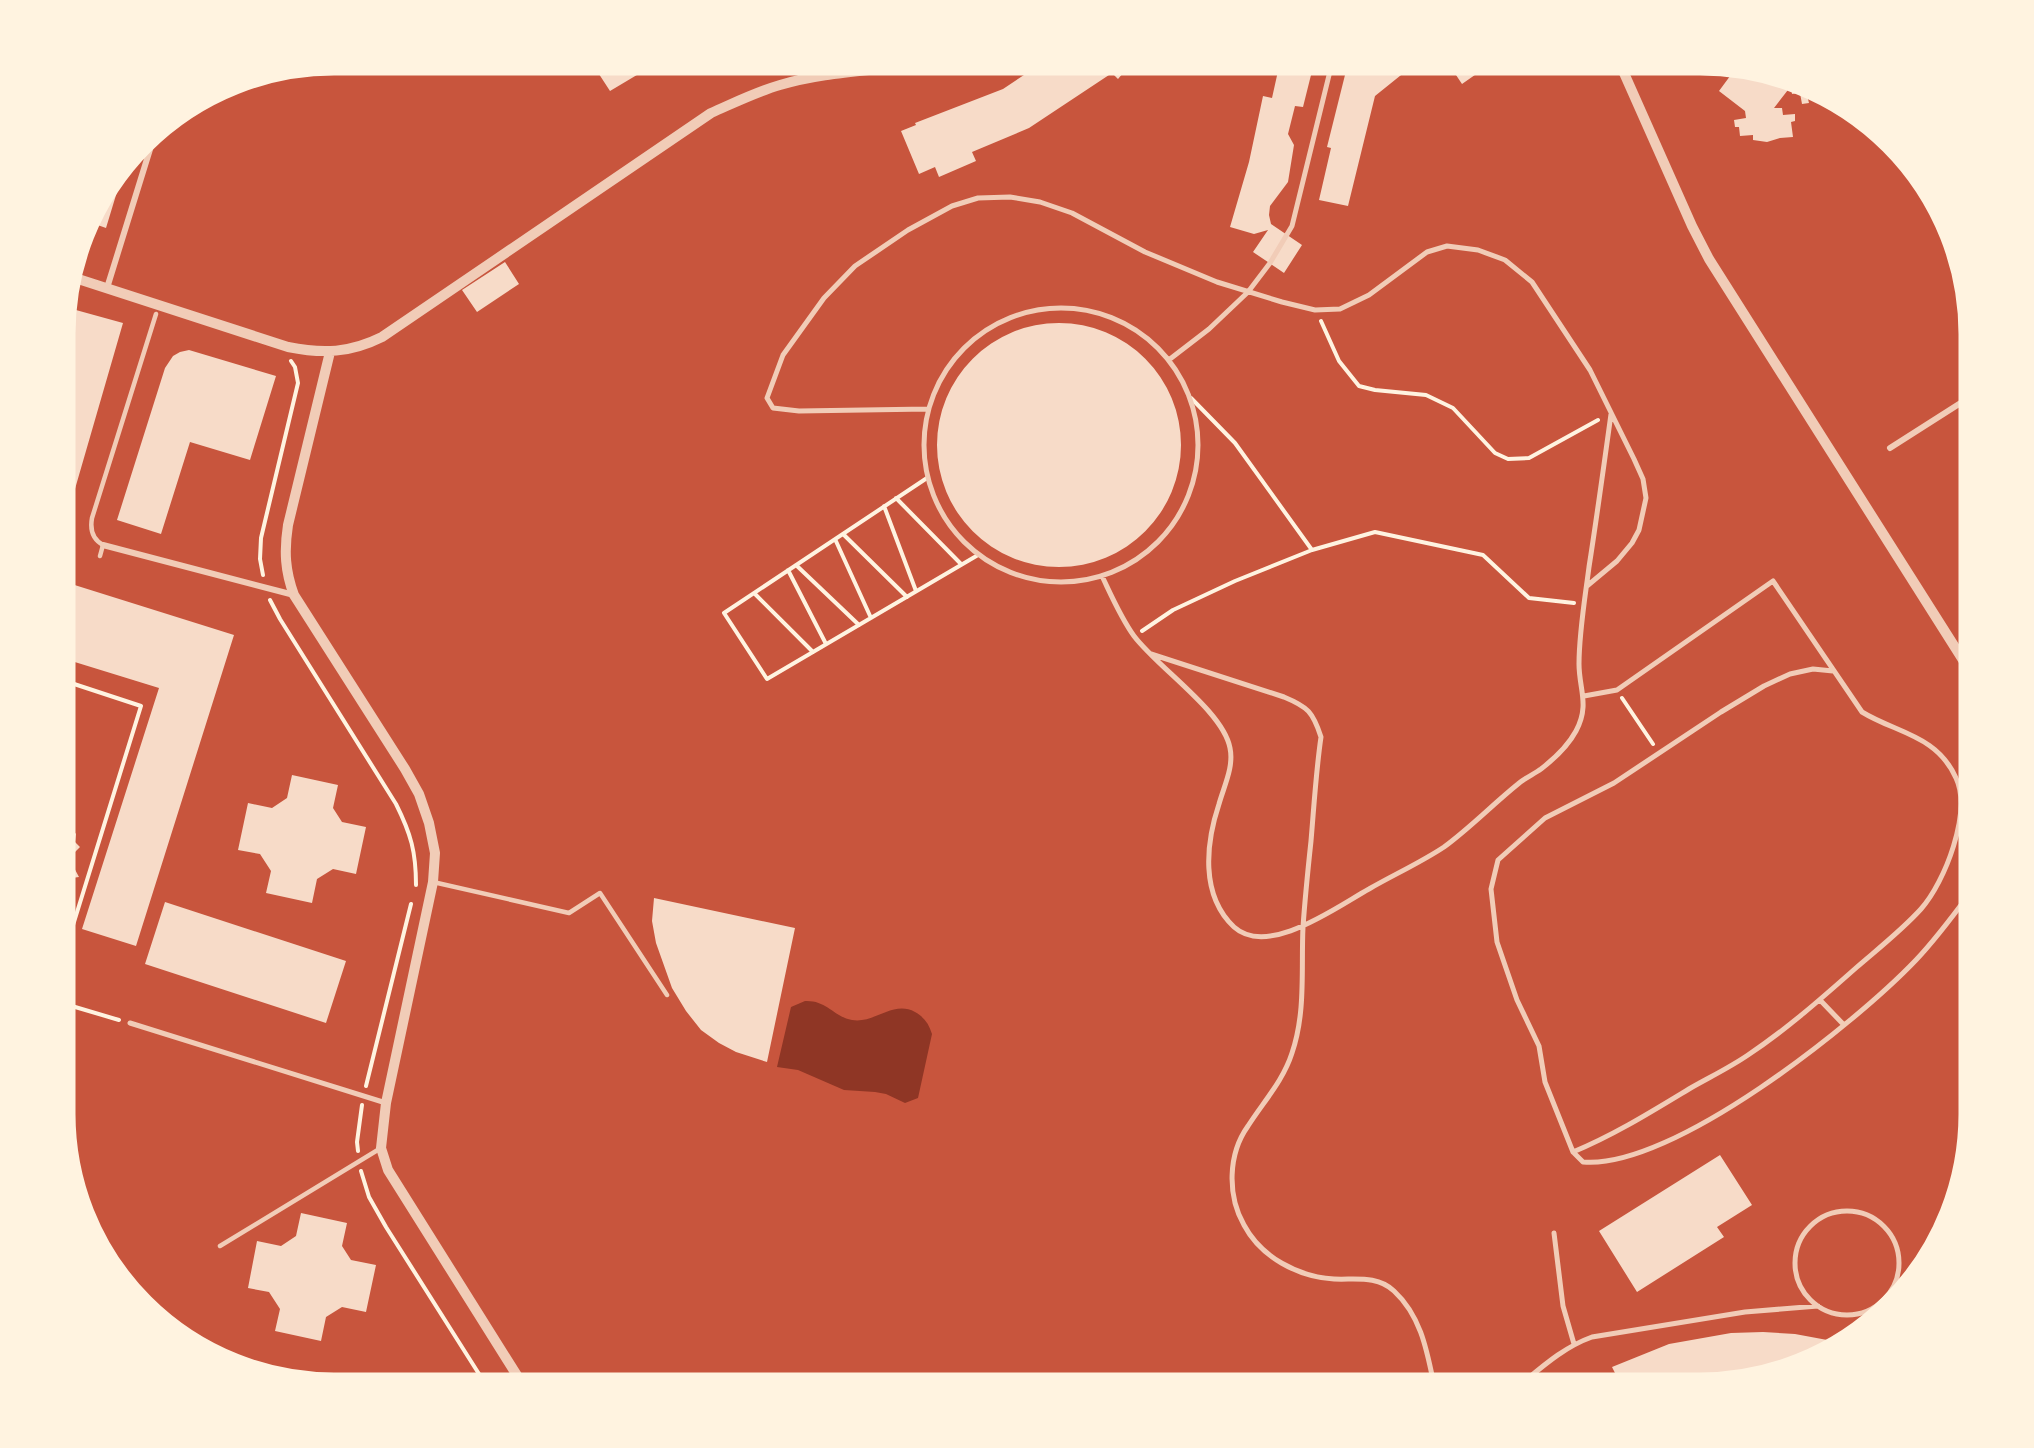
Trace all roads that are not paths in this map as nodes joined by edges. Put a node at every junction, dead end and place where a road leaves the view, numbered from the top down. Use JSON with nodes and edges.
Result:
{"nodes":[{"id":1,"x":839,"y":74,"type":"edge"},
{"id":2,"x":1329,"y":74,"type":"edge"},
{"id":3,"x":1625,"y":74,"type":"edge"},
{"id":4,"x":150,"y":150,"type":"edge"},
{"id":5,"x":79,"y":279,"type":"edge"},
{"id":6,"x":107,"y":288,"type":"junction"},
{"id":7,"x":1248,"y":292,"type":"junction"},
{"id":8,"x":156,"y":314,"type":"dead end"},
{"id":9,"x":330,"y":352,"type":"junction"},
{"id":10,"x":1170,"y":359,"type":"junction"},
{"id":11,"x":1960,"y":403,"type":"edge"},
{"id":12,"x":928,"y":409,"type":"junction"},
{"id":13,"x":1611,"y":413,"type":"junction"},
{"id":14,"x":1890,"y":448,"type":"dead end"},
{"id":15,"x":103,"y":545,"type":"junction"},
{"id":16,"x":100,"y":556,"type":"dead end"},
{"id":17,"x":1102,"y":576,"type":"junction"},
{"id":18,"x":1587,"y":586,"type":"junction"},
{"id":19,"x":294,"y":596,"type":"junction"},
{"id":20,"x":1149,"y":653,"type":"junction"},
{"id":21,"x":1960,"y":655,"type":"edge"},
{"id":22,"x":1833,"y":670,"type":"junction"},
{"id":23,"x":1584,"y":696,"type":"junction"},
{"id":24,"x":1960,"y":796,"type":"edge"},
{"id":25,"x":1960,"y":810,"type":"edge"},
{"id":26,"x":433,"y":882,"type":"junction"},
{"id":27,"x":1960,"y":906,"type":"edge"},
{"id":28,"x":1303,"y":927,"type":"junction"},
{"id":29,"x":667,"y":995,"type":"dead end"},
{"id":30,"x":1820,"y":1000,"type":"junction"},
{"id":31,"x":130,"y":1023,"type":"road end"},
{"id":32,"x":1844,"y":1025,"type":"junction"},
{"id":33,"x":386,"y":1103,"type":"junction"},
{"id":34,"x":381,"y":1148,"type":"junction"},
{"id":35,"x":1573,"y":1152,"type":"junction"},
{"id":36,"x":1554,"y":1233,"type":"dead end"},
{"id":37,"x":220,"y":1246,"type":"dead end"},
{"id":38,"x":1892,"y":1290,"type":"edge"},
{"id":39,"x":1818,"y":1306,"type":"junction"},
{"id":40,"x":1874,"y":1308,"type":"edge"},
{"id":41,"x":1574,"y":1344,"type":"junction"},
{"id":42,"x":517,"y":1374,"type":"edge"},
{"id":43,"x":1431,"y":1374,"type":"edge"},
{"id":44,"x":1533,"y":1374,"type":"edge"}],
"edges":[{"from":1,"to":9,"type":"street"},
{"from":2,"to":7,"type":"street"},
{"from":3,"to":21,"type":"street"},
{"from":4,"to":6,"type":"street"},
{"from":5,"to":6,"type":"street"},
{"from":6,"to":9,"type":"street"},
{"from":7,"to":10,"type":"street"},
{"from":7,"to":12,"type":"street"},
{"from":7,"to":13,"type":"street"},
{"from":8,"to":15,"type":"lane"},
{"from":9,"to":19,"type":"street"},
{"from":10,"to":12,"type":"street"},
{"from":10,"to":17,"type":"street"},
{"from":11,"to":14,"type":"street"},
{"from":12,"to":17,"type":"street"},
{"from":13,"to":18,"type":"street"},
{"from":13,"to":18,"type":"street"},
{"from":15,"to":16,"type":"lane"},
{"from":15,"to":19,"type":"street"},
{"from":17,"to":20,"type":"street"},
{"from":18,"to":23,"type":"street"},
{"from":19,"to":26,"type":"street"},
{"from":20,"to":28,"type":"street"},
{"from":20,"to":28,"type":"street"},
{"from":22,"to":23,"type":"street"},
{"from":22,"to":24,"type":"street"},
{"from":22,"to":35,"type":"street"},
{"from":23,"to":28,"type":"street"},
{"from":25,"to":30,"type":"street"},
{"from":26,"to":29,"type":"lane"},
{"from":26,"to":33,"type":"street"},
{"from":27,"to":32,"type":"street"},
{"from":28,"to":43,"type":"street"},
{"from":30,"to":32,"type":"street"},
{"from":30,"to":35,"type":"street"},
{"from":31,"to":33,"type":"street"},
{"from":32,"to":35,"type":"street"},
{"from":33,"to":34,"type":"street"},
{"from":34,"to":37,"type":"lane"},
{"from":34,"to":42,"type":"street"},
{"from":36,"to":41,"type":"street"},
{"from":38,"to":39,"type":"street"},
{"from":39,"to":40,"type":"street"},
{"from":39,"to":41,"type":"street"},
{"from":41,"to":44,"type":"street"}]}
